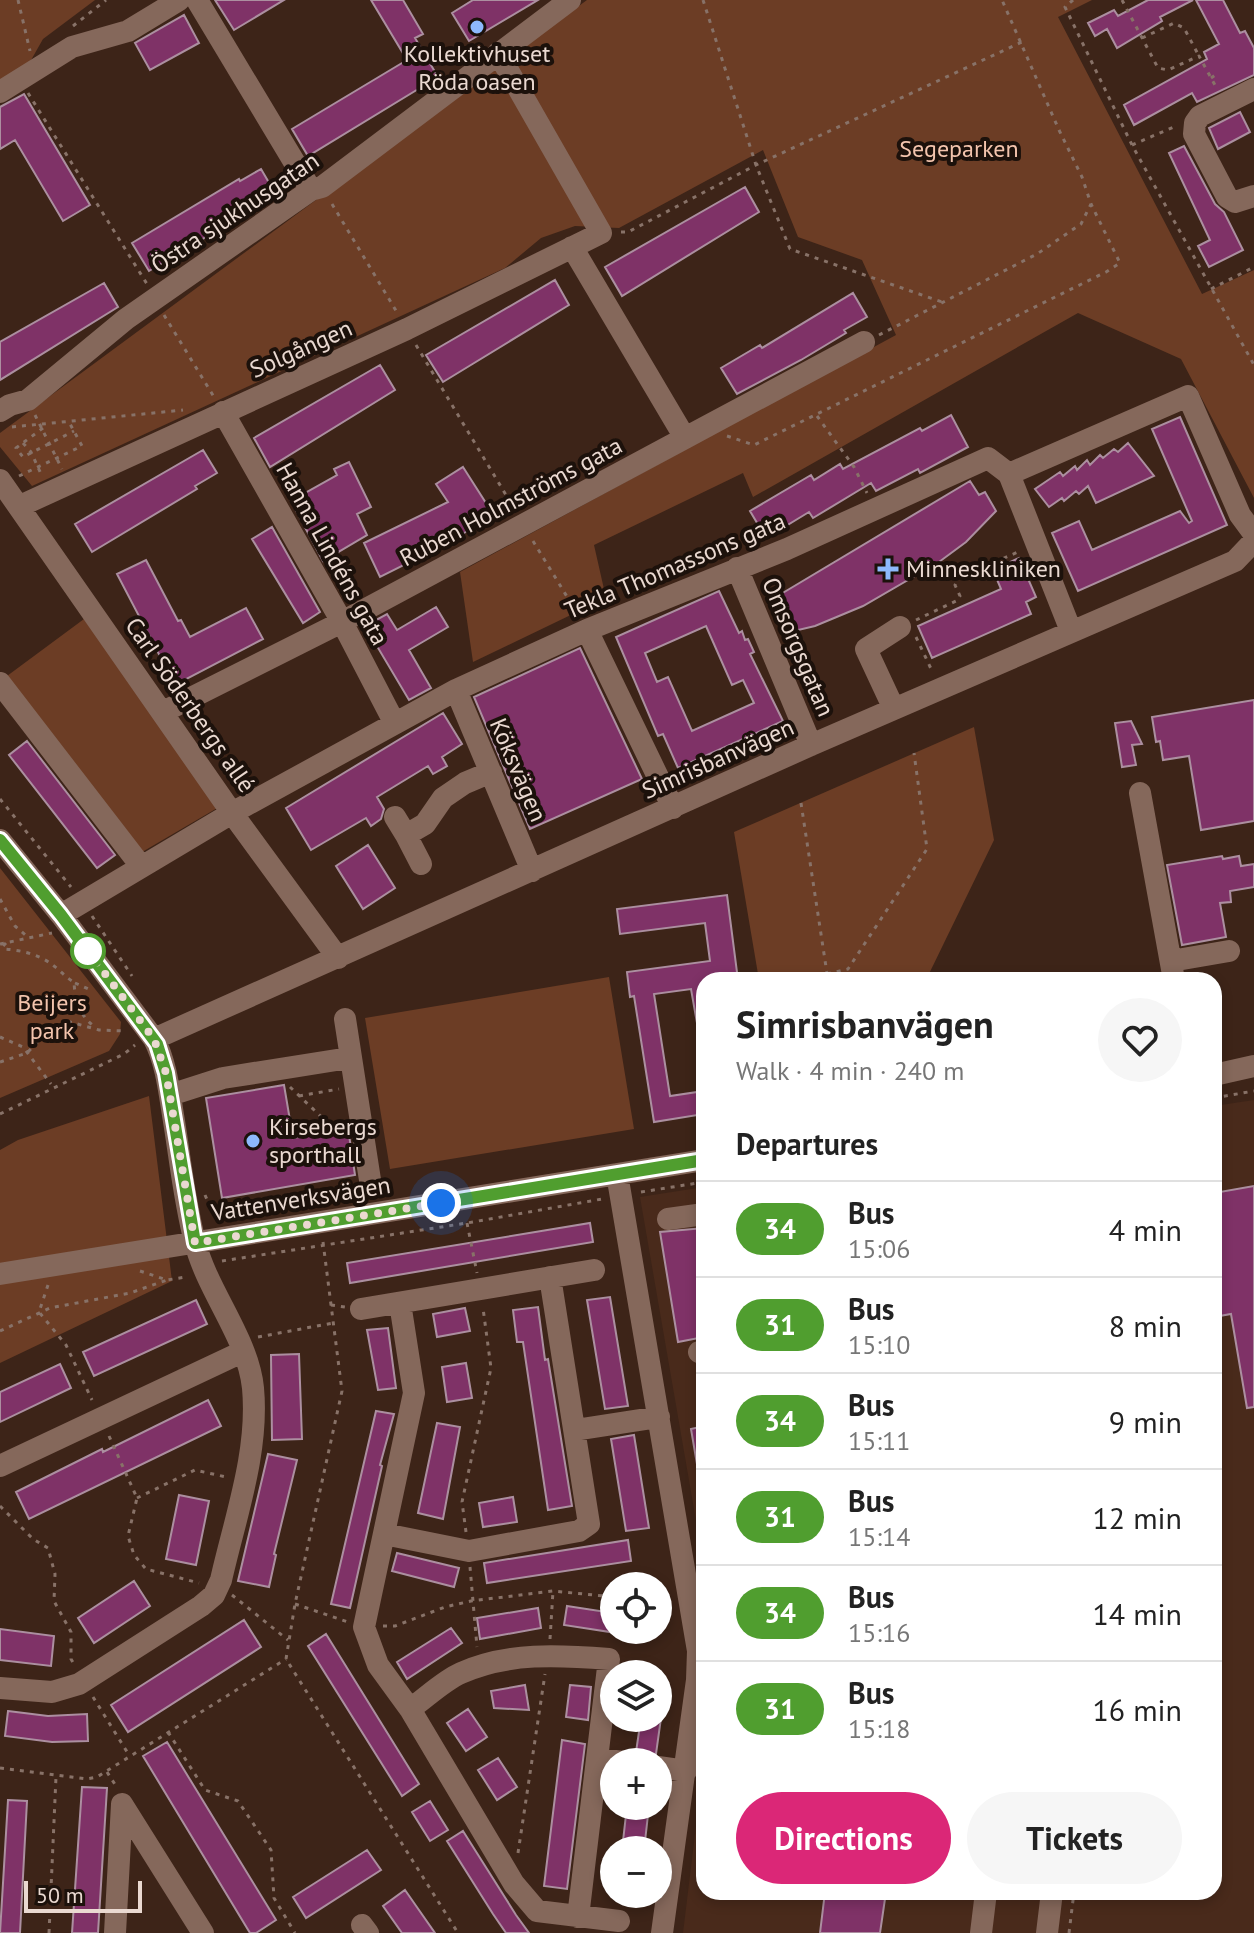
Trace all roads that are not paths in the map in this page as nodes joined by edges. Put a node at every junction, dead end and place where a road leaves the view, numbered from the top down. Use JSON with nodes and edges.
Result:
{"nodes":[{"id":1,"x":179,"y":0,"type":"edge"},
{"id":2,"x":197,"y":0,"type":"edge"},
{"id":3,"x":570,"y":0,"type":"edge"},
{"id":4,"x":498,"y":53,"type":"junction"},
{"id":5,"x":1254,"y":89,"type":"edge"},
{"id":6,"x":0,"y":92,"type":"edge"},
{"id":7,"x":310,"y":193,"type":"junction"},
{"id":8,"x":1254,"y":196,"type":"edge"},
{"id":9,"x":572,"y":247,"type":"junction"},
{"id":10,"x":864,"y":342,"type":"road end"},
{"id":11,"x":0,"y":411,"type":"edge"},
{"id":12,"x":223,"y":412,"type":"junction"},
{"id":13,"x":685,"y":438,"type":"junction"},
{"id":14,"x":1009,"y":474,"type":"junction"},
{"id":15,"x":2,"y":483,"type":"edge"},
{"id":16,"x":20,"y":506,"type":"junction"},
{"id":17,"x":1254,"y":534,"type":"edge"},
{"id":18,"x":1254,"y":541,"type":"edge"},
{"id":19,"x":737,"y":568,"type":"junction"},
{"id":20,"x":342,"y":622,"type":"junction"},
{"id":21,"x":905,"y":625,"type":"road end"},
{"id":22,"x":587,"y":630,"type":"junction"},
{"id":23,"x":1071,"y":631,"type":"junction"},
{"id":24,"x":0,"y":683,"type":"edge"},
{"id":25,"x":456,"y":690,"type":"junction"},
{"id":26,"x":894,"y":709,"type":"junction"},
{"id":27,"x":163,"y":712,"type":"junction"},
{"id":28,"x":394,"y":722,"type":"junction"},
{"id":29,"x":811,"y":745,"type":"junction"},
{"id":30,"x":491,"y":772,"type":"junction"},
{"id":31,"x":1140,"y":793,"type":"dead end"},
{"id":32,"x":673,"y":808,"type":"junction"},
{"id":33,"x":232,"y":813,"type":"junction"},
{"id":34,"x":0,"y":840,"type":"edge"},
{"id":35,"x":421,"y":864,"type":"dead end"},
{"id":36,"x":141,"y":866,"type":"junction"},
{"id":37,"x":532,"y":871,"type":"junction"},
{"id":38,"x":58,"y":923,"type":"junction"},
{"id":39,"x":1229,"y":951,"type":"dead end"},
{"id":40,"x":338,"y":958,"type":"junction"},
{"id":41,"x":1172,"y":970,"type":"edge"},
{"id":42,"x":345,"y":1019,"type":"dead end"},
{"id":43,"x":145,"y":1034,"type":"junction"},
{"id":44,"x":349,"y":1058,"type":"junction"},
{"id":45,"x":1254,"y":1066,"type":"edge"},
{"id":46,"x":1222,"y":1073,"type":"edge"},
{"id":47,"x":170,"y":1095,"type":"junction"},
{"id":48,"x":696,"y":1162,"type":"edge"},
{"id":49,"x":370,"y":1180,"type":"dead end"},
{"id":50,"x":619,"y":1185,"type":"junction"},
{"id":51,"x":696,"y":1215,"type":"edge"},
{"id":52,"x":668,"y":1219,"type":"dead end"},
{"id":53,"x":195,"y":1243,"type":"junction"},
{"id":54,"x":594,"y":1270,"type":"dead end"},
{"id":55,"x":0,"y":1274,"type":"edge"},
{"id":56,"x":550,"y":1277,"type":"junction"},
{"id":57,"x":400,"y":1303,"type":"junction"},
{"id":58,"x":361,"y":1309,"type":"dead end"},
{"id":59,"x":240,"y":1346,"type":"junction"},
{"id":60,"x":659,"y":1417,"type":"junction"},
{"id":61,"x":575,"y":1430,"type":"junction"},
{"id":62,"x":0,"y":1466,"type":"edge"},
{"id":63,"x":384,"y":1534,"type":"junction"},
{"id":64,"x":696,"y":1639,"type":"edge"},
{"id":65,"x":0,"y":1688,"type":"edge"},
{"id":66,"x":696,"y":1688,"type":"edge"},
{"id":67,"x":410,"y":1709,"type":"junction"},
{"id":68,"x":599,"y":1759,"type":"joint"},
{"id":69,"x":672,"y":1769,"type":"edge"},
{"id":70,"x":686,"y":1771,"type":"junction"},
{"id":71,"x":985,"y":1900,"type":"edge"},
{"id":72,"x":1051,"y":1900,"type":"edge"},
{"id":73,"x":578,"y":1917,"type":"junction"},
{"id":74,"x":619,"y":1921,"type":"dead end"},
{"id":75,"x":115,"y":1933,"type":"edge"},
{"id":76,"x":203,"y":1933,"type":"edge"},
{"id":77,"x":662,"y":1933,"type":"edge"},
{"id":78,"x":981,"y":1933,"type":"edge"},
{"id":79,"x":1047,"y":1933,"type":"edge"}],
"edges":[{"from":1,"to":6,"type":"street"},
{"from":2,"to":7,"type":"street"},
{"from":3,"to":4,"type":"street","name":"Östra sjukhusgatan"},
{"from":4,"to":7,"type":"street","name":"Östra sjukhusgatan"},
{"from":4,"to":9,"type":"street","name":"Solgången"},
{"from":5,"to":8,"type":"street"},
{"from":7,"to":11,"type":"street","name":"Östra sjukhusgatan"},
{"from":9,"to":12,"type":"street","name":"Solgången"},
{"from":9,"to":13,"type":"street"},
{"from":10,"to":13,"type":"street","name":"Ruben Holmströms gata"},
{"from":12,"to":16,"type":"street","name":"Solgången"},
{"from":12,"to":20,"type":"street","name":"Hanna Lindéns gata"},
{"from":13,"to":20,"type":"street","name":"Ruben Holmströms gata"},
{"from":14,"to":17,"type":"street"},
{"from":14,"to":19,"type":"street","name":"Tekla Thomassons gata"},
{"from":14,"to":23,"type":"street"},
{"from":15,"to":16,"type":"street","name":"Carl Söderbergs allé"},
{"from":16,"to":27,"type":"street","name":"Carl Söderbergs allé"},
{"from":18,"to":23,"type":"street","name":"Simrisbanvägen"},
{"from":19,"to":22,"type":"street","name":"Tekla Thomassons gata"},
{"from":19,"to":29,"type":"street","name":"Omsorgsgatan"},
{"from":20,"to":27,"type":"street","name":"Ruben Holmströms gata"},
{"from":20,"to":28,"type":"street","name":"Hanna Lindéns gata"},
{"from":21,"to":26,"type":"street"},
{"from":22,"to":25,"type":"street","name":"Tekla Thomassons gata"},
{"from":22,"to":32,"type":"street"},
{"from":23,"to":26,"type":"street","name":"Simrisbanvägen"},
{"from":24,"to":36,"type":"street"},
{"from":25,"to":28,"type":"street","name":"Tekla Thomassons gata"},
{"from":25,"to":30,"type":"street","name":"Köksvägen"},
{"from":26,"to":29,"type":"street","name":"Simrisbanvägen"},
{"from":27,"to":33,"type":"street","name":"Carl Söderbergs allé"},
{"from":28,"to":33,"type":"street","name":"Tekla Thomassons gata"},
{"from":29,"to":32,"type":"street","name":"Simrisbanvägen"},
{"from":30,"to":35,"type":"street"},
{"from":30,"to":37,"type":"street","name":"Köksvägen"},
{"from":31,"to":41,"type":"street"},
{"from":32,"to":37,"type":"street","name":"Simrisbanvägen"},
{"from":33,"to":36,"type":"street","name":"Tekla Thomassons gata"},
{"from":33,"to":40,"type":"street","name":"Carl Söderbergs allé"},
{"from":34,"to":38,"type":"street"},
{"from":36,"to":38,"type":"street","name":"Tekla Thomassons gata"},
{"from":37,"to":40,"type":"street","name":"Simrisbanvägen"},
{"from":38,"to":43,"type":"street"},
{"from":39,"to":41,"type":"street"},
{"from":40,"to":43,"type":"street","name":"Simrisbanvägen"},
{"from":42,"to":44,"type":"street"},
{"from":43,"to":47,"type":"street"},
{"from":44,"to":47,"type":"street"},
{"from":44,"to":49,"type":"street"},
{"from":45,"to":46,"type":"street"},
{"from":47,"to":53,"type":"street"},
{"from":48,"to":50,"type":"street","name":"Vattenverksvägen"},
{"from":50,"to":53,"type":"street","name":"Vattenverksvägen"},
{"from":50,"to":60,"type":"street"},
{"from":51,"to":52,"type":"street"},
{"from":53,"to":55,"type":"street","name":"Vattenverksvägen"},
{"from":53,"to":59,"type":"street"},
{"from":54,"to":56,"type":"street"},
{"from":56,"to":57,"type":"street"},
{"from":56,"to":61,"type":"street"},
{"from":57,"to":58,"type":"street"},
{"from":57,"to":63,"type":"street"},
{"from":59,"to":62,"type":"street"},
{"from":59,"to":65,"type":"street"},
{"from":60,"to":61,"type":"street"},
{"from":60,"to":64,"type":"street"},
{"from":61,"to":63,"type":"street"},
{"from":63,"to":67,"type":"street"},
{"from":66,"to":70,"type":"street"},
{"from":67,"to":68,"type":"street"},
{"from":67,"to":73,"type":"street"},
{"from":68,"to":73,"type":"street"},
{"from":69,"to":70,"type":"street"},
{"from":70,"to":77,"type":"street"},
{"from":71,"to":78,"type":"street"},
{"from":72,"to":79,"type":"street"},
{"from":73,"to":74,"type":"street"},
{"from":75,"to":76,"type":"street"}]}
